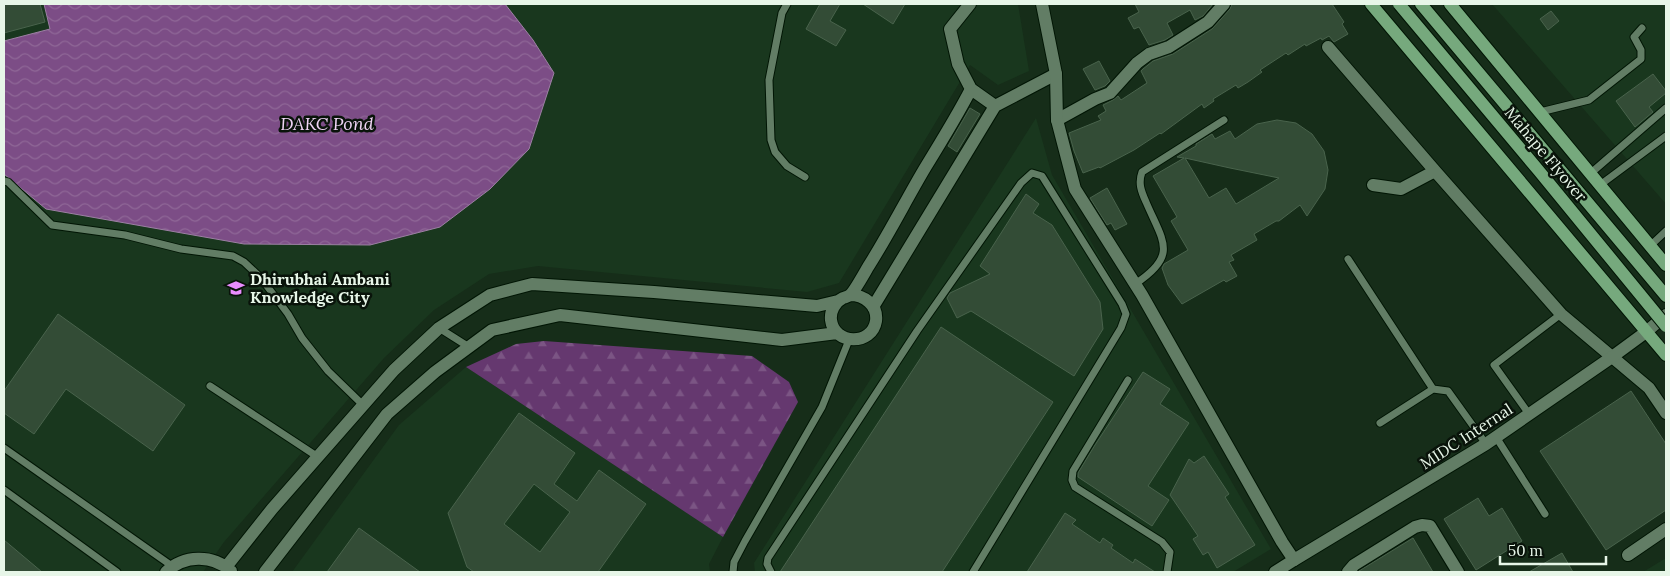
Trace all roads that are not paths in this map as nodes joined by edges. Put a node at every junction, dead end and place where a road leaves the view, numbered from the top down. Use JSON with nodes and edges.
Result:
{"nodes":[{"id":1,"x":787,"y":4,"type":"edge"},
{"id":2,"x":970,"y":4,"type":"edge"},
{"id":3,"x":1042,"y":4,"type":"edge"},
{"id":4,"x":1224,"y":4,"type":"edge"},
{"id":5,"x":1371,"y":4,"type":"edge"},
{"id":6,"x":1399,"y":4,"type":"edge"},
{"id":7,"x":1421,"y":4,"type":"edge"},
{"id":8,"x":1450,"y":4,"type":"edge"},
{"id":9,"x":1642,"y":28,"type":"dead end"},
{"id":10,"x":1328,"y":47,"type":"dead end"},
{"id":11,"x":1056,"y":74,"type":"junction"},
{"id":12,"x":972,"y":89,"type":"junction"},
{"id":13,"x":995,"y":106,"type":"junction"},
{"id":14,"x":1666,"y":108,"type":"edge"},
{"id":15,"x":1540,"y":112,"type":"junction"},
{"id":16,"x":1057,"y":120,"type":"junction"},
{"id":17,"x":1224,"y":120,"type":"dead end"},
{"id":18,"x":1666,"y":136,"type":"edge"},
{"id":19,"x":1435,"y":171,"type":"junction"},
{"id":20,"x":1590,"y":173,"type":"junction"},
{"id":21,"x":806,"y":177,"type":"dead end"},
{"id":22,"x":4,"y":181,"type":"edge"},
{"id":23,"x":1373,"y":185,"type":"dead end"},
{"id":24,"x":1600,"y":185,"type":"junction"},
{"id":25,"x":1666,"y":231,"type":"edge"},
{"id":26,"x":1650,"y":246,"type":"junction"},
{"id":27,"x":1348,"y":259,"type":"dead end"},
{"id":28,"x":1666,"y":265,"type":"edge"},
{"id":29,"x":1134,"y":284,"type":"junction"},
{"id":30,"x":850,"y":295,"type":"junction"},
{"id":31,"x":1666,"y":296,"type":"edge"},
{"id":32,"x":838,"y":301,"type":"junction"},
{"id":33,"x":873,"y":307,"type":"junction"},
{"id":34,"x":1561,"y":314,"type":"junction"},
{"id":35,"x":1666,"y":315,"type":"edge"},
{"id":36,"x":1666,"y":326,"type":"edge"},
{"id":37,"x":439,"y":328,"type":"junction"},
{"id":38,"x":1646,"y":332,"type":"junction"},
{"id":39,"x":837,"y":333,"type":"junction"},
{"id":40,"x":849,"y":340,"type":"junction"},
{"id":41,"x":469,"y":346,"type":"junction"},
{"id":42,"x":1666,"y":356,"type":"edge"},
{"id":43,"x":1612,"y":357,"type":"junction"},
{"id":44,"x":1128,"y":380,"type":"dead end"},
{"id":45,"x":210,"y":386,"type":"dead end"},
{"id":46,"x":1433,"y":389,"type":"junction"},
{"id":47,"x":363,"y":405,"type":"junction"},
{"id":48,"x":1666,"y":413,"type":"edge"},
{"id":49,"x":1529,"y":414,"type":"junction"},
{"id":50,"x":1380,"y":422,"type":"dead end"},
{"id":51,"x":1491,"y":440,"type":"junction"},
{"id":52,"x":4,"y":448,"type":"edge"},
{"id":53,"x":318,"y":457,"type":"junction"},
{"id":54,"x":4,"y":490,"type":"edge"},
{"id":55,"x":1545,"y":514,"type":"dead end"},
{"id":56,"x":1666,"y":529,"type":"edge"},
{"id":57,"x":1628,"y":555,"type":"dead end"},
{"id":58,"x":1294,"y":560,"type":"junction"},
{"id":59,"x":169,"y":569,"type":"edge"},
{"id":60,"x":229,"y":569,"type":"edge"},
{"id":61,"x":117,"y":572,"type":"edge"},
{"id":62,"x":265,"y":572,"type":"edge"},
{"id":63,"x":733,"y":572,"type":"edge"},
{"id":64,"x":771,"y":572,"type":"edge"},
{"id":65,"x":973,"y":572,"type":"edge"},
{"id":66,"x":1167,"y":572,"type":"edge"},
{"id":67,"x":1275,"y":572,"type":"edge"},
{"id":68,"x":1348,"y":572,"type":"edge"},
{"id":69,"x":1458,"y":572,"type":"edge"}],
"edges":[{"from":1,"to":21,"type":"lane"},
{"from":2,"to":12,"type":"street"},
{"from":3,"to":11,"type":"street"},
{"from":4,"to":16,"type":"street"},
{"from":5,"to":38,"type":"main road"},
{"from":6,"to":36,"type":"main road","name":"Mahape Flyover","bridge":true},
{"from":7,"to":31,"type":"main road","name":"Mahape Flyover"},
{"from":8,"to":15,"type":"main road"},
{"from":9,"to":15,"type":"lane"},
{"from":10,"to":19,"type":"street"},
{"from":11,"to":13,"type":"street"},
{"from":11,"to":16,"type":"street"},
{"from":12,"to":13,"type":"street"},
{"from":12,"to":30,"type":"street"},
{"from":13,"to":33,"type":"street"},
{"from":14,"to":20,"type":"lane"},
{"from":15,"to":20,"type":"main road"},
{"from":16,"to":29,"type":"street"},
{"from":17,"to":29,"type":"lane"},
{"from":18,"to":24,"type":"lane"},
{"from":19,"to":23,"type":"street"},
{"from":19,"to":34,"type":"street"},
{"from":20,"to":24,"type":"main road"},
{"from":22,"to":47,"type":"lane"},
{"from":24,"to":26,"type":"main road"},
{"from":25,"to":26,"type":"lane"},
{"from":26,"to":28,"type":"main road"},
{"from":27,"to":46,"type":"lane"},
{"from":29,"to":58,"type":"street"},
{"from":30,"to":32,"type":"street"},
{"from":30,"to":33,"type":"street"},
{"from":32,"to":37,"type":"street"},
{"from":32,"to":39,"type":"street"},
{"from":33,"to":40,"type":"street"},
{"from":34,"to":43,"type":"street"},
{"from":34,"to":49,"type":"lane"},
{"from":35,"to":38,"type":"street","name":"MIDC Internal"},
{"from":37,"to":41,"type":"lane"},
{"from":37,"to":47,"type":"street"},
{"from":38,"to":42,"type":"main road"},
{"from":38,"to":43,"type":"street","name":"MIDC Internal"},
{"from":39,"to":40,"type":"street"},
{"from":39,"to":41,"type":"street"},
{"from":40,"to":63,"type":"lane"},
{"from":41,"to":62,"type":"street"},
{"from":43,"to":48,"type":"street"},
{"from":43,"to":49,"type":"street","name":"MIDC Internal"},
{"from":44,"to":66,"type":"lane"},
{"from":45,"to":53,"type":"lane"},
{"from":46,"to":50,"type":"lane"},
{"from":46,"to":51,"type":"lane"},
{"from":47,"to":53,"type":"street"},
{"from":49,"to":51,"type":"street","name":"MIDC Internal"},
{"from":51,"to":55,"type":"lane"},
{"from":51,"to":58,"type":"street","name":"MIDC Internal"},
{"from":52,"to":59,"type":"lane"},
{"from":53,"to":60,"type":"street"},
{"from":54,"to":61,"type":"lane"},
{"from":56,"to":57,"type":"street"},
{"from":58,"to":67,"type":"street","name":"MIDC Internal"},
{"from":59,"to":60,"type":"street"},
{"from":64,"to":65,"type":"lane"},
{"from":68,"to":69,"type":"street"}]}
